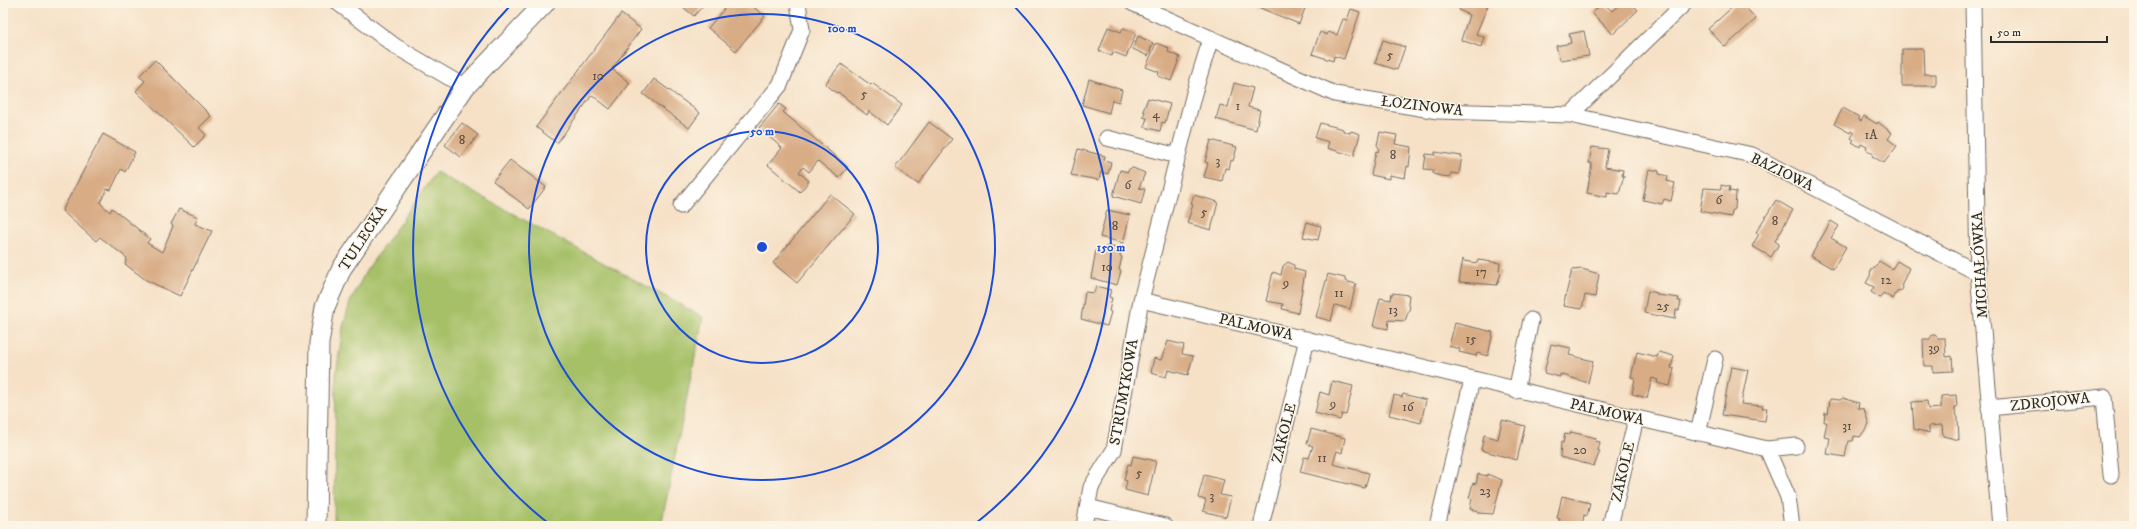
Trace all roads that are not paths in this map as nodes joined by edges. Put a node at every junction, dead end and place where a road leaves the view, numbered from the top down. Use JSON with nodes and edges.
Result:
{"nodes":[{"id":1,"x":338,"y":3,"type":"edge"},
{"id":2,"x":545,"y":3,"type":"edge"},
{"id":3,"x":798,"y":3,"type":"edge"},
{"id":4,"x":1132,"y":3,"type":"edge"},
{"id":5,"x":1685,"y":3,"type":"edge"},
{"id":6,"x":1973,"y":3,"type":"edge"},
{"id":7,"x":1211,"y":38,"type":"junction"},
{"id":8,"x":465,"y":87,"type":"junction"},
{"id":9,"x":1570,"y":115,"type":"junction"},
{"id":10,"x":1108,"y":138,"type":"dead end"},
{"id":11,"x":1178,"y":156,"type":"junction"},
{"id":12,"x":681,"y":206,"type":"dead end"},
{"id":13,"x":1978,"y":273,"type":"junction"},
{"id":14,"x":1140,"y":300,"type":"junction"},
{"id":15,"x":1531,"y":320,"type":"dead end"},
{"id":16,"x":1307,"y":339,"type":"junction"},
{"id":17,"x":1714,"y":359,"type":"dead end"},
{"id":18,"x":1472,"y":380,"type":"junction"},
{"id":19,"x":1516,"y":391,"type":"junction"},
{"id":20,"x":1989,"y":408,"type":"junction"},
{"id":21,"x":1636,"y":419,"type":"junction"},
{"id":22,"x":1698,"y":433,"type":"junction"},
{"id":23,"x":1796,"y":446,"type":"dead end"},
{"id":24,"x":1767,"y":449,"type":"junction"},
{"id":25,"x":2111,"y":475,"type":"dead end"},
{"id":26,"x":1088,"y":507,"type":"junction"},
{"id":27,"x":316,"y":526,"type":"edge"},
{"id":28,"x":1084,"y":526,"type":"edge"},
{"id":29,"x":1165,"y":526,"type":"edge"},
{"id":30,"x":1261,"y":526,"type":"edge"},
{"id":31,"x":1437,"y":526,"type":"edge"},
{"id":32,"x":1610,"y":526,"type":"edge"},
{"id":33,"x":1792,"y":526,"type":"edge"},
{"id":34,"x":2000,"y":526,"type":"edge"}],
"edges":[{"from":1,"to":8,"type":"street"},
{"from":2,"to":8,"type":"street","name":"TULECKA"},
{"from":3,"to":12,"type":"street"},
{"from":4,"to":7,"type":"street","name":"ŁOZINOWA"},
{"from":5,"to":9,"type":"street"},
{"from":6,"to":13,"type":"street","name":"MICHAŁÓWKA"},
{"from":7,"to":9,"type":"street","name":"ŁOZINOWA"},
{"from":7,"to":11,"type":"street"},
{"from":8,"to":27,"type":"street","name":"TULECKA"},
{"from":9,"to":13,"type":"street","name":"BAZIOWA"},
{"from":10,"to":11,"type":"street"},
{"from":11,"to":14,"type":"street"},
{"from":13,"to":20,"type":"street","name":"MICHAŁÓWKA"},
{"from":14,"to":16,"type":"street","name":"PALMOWA"},
{"from":14,"to":26,"type":"street","name":"STRUMYKOWA"},
{"from":15,"to":19,"type":"street"},
{"from":16,"to":18,"type":"street","name":"PALMOWA"},
{"from":16,"to":30,"type":"street","name":"ZAKOLE"},
{"from":17,"to":22,"type":"street"},
{"from":18,"to":19,"type":"street","name":"PALMOWA"},
{"from":18,"to":31,"type":"street"},
{"from":19,"to":21,"type":"street","name":"PALMOWA"},
{"from":20,"to":25,"type":"street","name":"ZDROJOWA"},
{"from":20,"to":34,"type":"street","name":"MICHAŁÓWKA"},
{"from":21,"to":22,"type":"street","name":"PALMOWA"},
{"from":21,"to":32,"type":"street","name":"ZAKOLE"},
{"from":22,"to":24,"type":"street","name":"PALMOWA"},
{"from":23,"to":24,"type":"street","name":"PALMOWA"},
{"from":24,"to":33,"type":"street"},
{"from":26,"to":28,"type":"street","name":"STRUMYKOWA"},
{"from":26,"to":29,"type":"street"}]}
